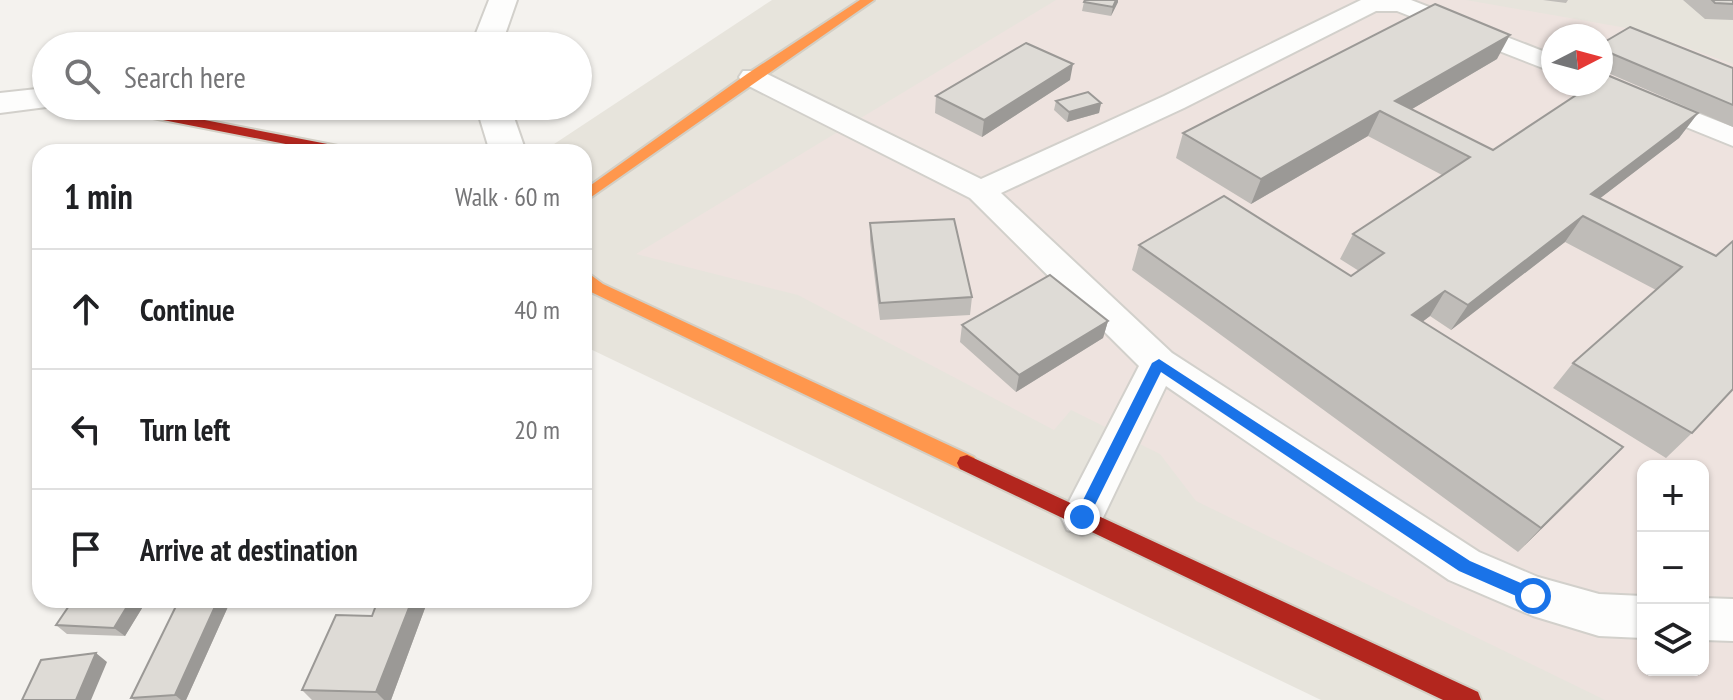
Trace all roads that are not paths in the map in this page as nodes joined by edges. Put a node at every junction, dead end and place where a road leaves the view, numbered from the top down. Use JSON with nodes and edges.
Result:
{"nodes":[{"id":1,"x":503,"y":0,"type":"edge"},
{"id":2,"x":868,"y":0,"type":"edge"},
{"id":3,"x":491,"y":32,"type":"edge"},
{"id":4,"x":1541,"y":59,"type":"edge"},
{"id":5,"x":752,"y":77,"type":"junction"},
{"id":6,"x":1613,"y":88,"type":"edge"},
{"id":7,"x":32,"y":100,"type":"edge"},
{"id":8,"x":0,"y":103,"type":"edge"},
{"id":9,"x":184,"y":120,"type":"edge"},
{"id":10,"x":498,"y":120,"type":"edge"},
{"id":11,"x":1733,"y":137,"type":"edge"},
{"id":12,"x":307,"y":144,"type":"edge"},
{"id":13,"x":505,"y":144,"type":"edge"},
{"id":14,"x":592,"y":191,"type":"edge"},
{"id":15,"x":981,"y":191,"type":"junction"},
{"id":16,"x":592,"y":283,"type":"edge"},
{"id":17,"x":1159,"y":363,"type":"junction"},
{"id":18,"x":1082,"y":517,"type":"junction"},
{"id":19,"x":1637,"y":617,"type":"edge"},
{"id":20,"x":1709,"y":619,"type":"edge"},
{"id":21,"x":1733,"y":620,"type":"edge"},
{"id":22,"x":1469,"y":700,"type":"edge"}],
"edges":[{"from":1,"to":3,"type":"street"},
{"from":2,"to":5,"type":"street"},
{"from":4,"to":15,"type":"lane"},
{"from":5,"to":14,"type":"street"},
{"from":5,"to":15,"type":"lane"},
{"from":6,"to":11,"type":"lane"},
{"from":7,"to":8,"type":"street"},
{"from":9,"to":12,"type":"street"},
{"from":10,"to":13,"type":"street"},
{"from":15,"to":17,"type":"lane"},
{"from":16,"to":18,"type":"street"},
{"from":17,"to":18,"type":"lane"},
{"from":17,"to":19,"type":"lane"},
{"from":18,"to":22,"type":"street"},
{"from":20,"to":21,"type":"lane"}]}
